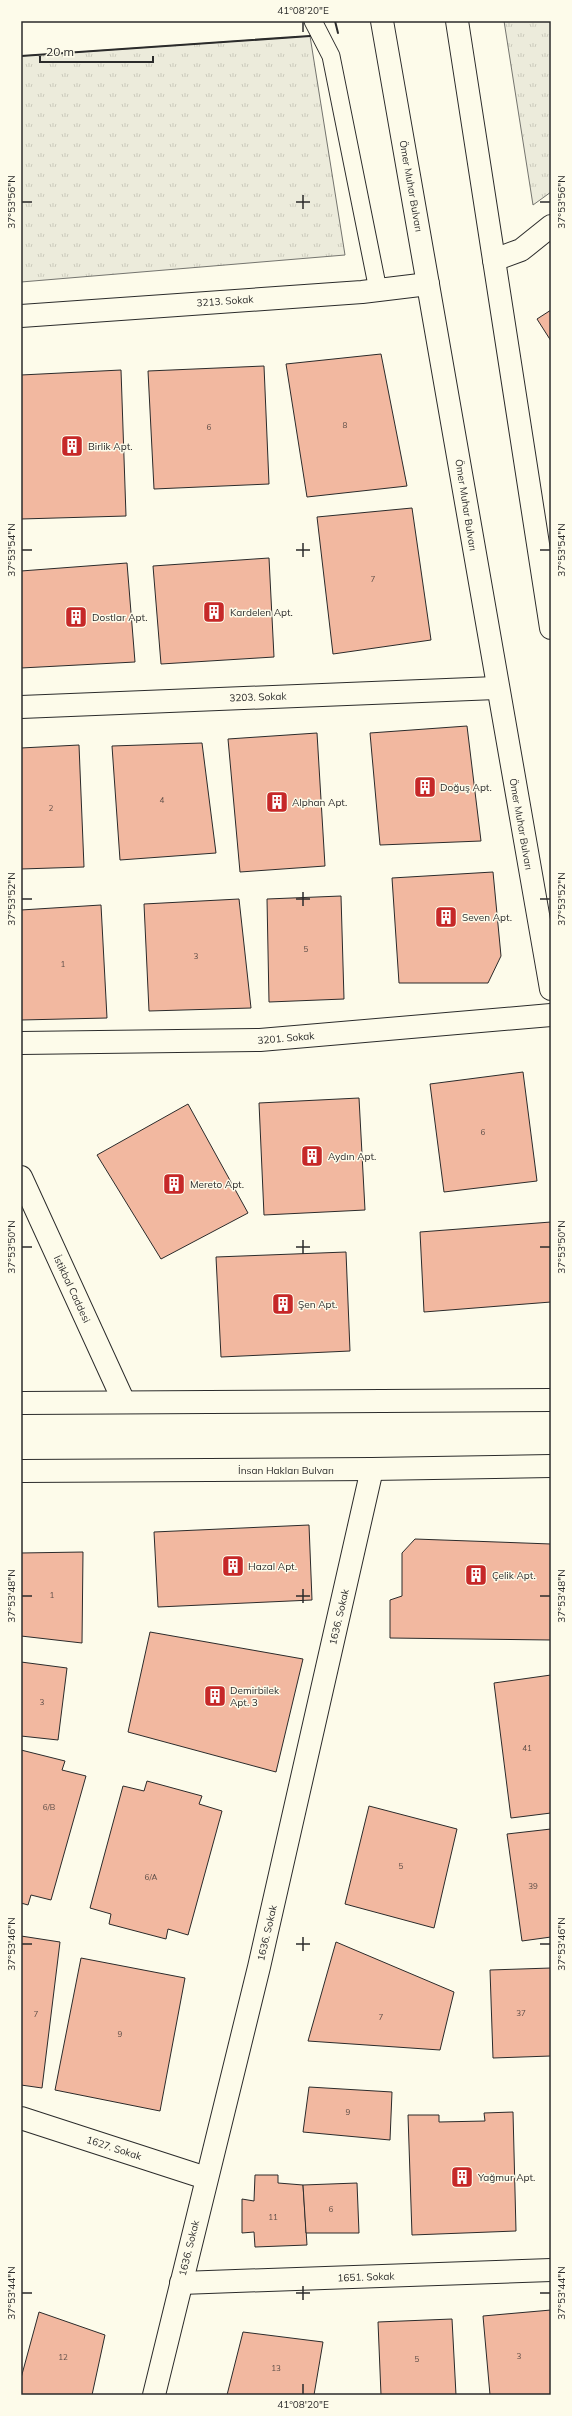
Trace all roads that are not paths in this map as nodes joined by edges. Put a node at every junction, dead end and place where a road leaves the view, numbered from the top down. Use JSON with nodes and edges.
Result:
{"nodes":[{"id":1,"x":314,"y":21,"type":"edge"},
{"id":2,"x":382,"y":21,"type":"edge"},
{"id":3,"x":457,"y":21,"type":"edge"},
{"id":4,"x":551,"y":226,"type":"edge"},
{"id":5,"x":494,"y":260,"type":"junction"},
{"id":6,"x":428,"y":284,"type":"junction"},
{"id":7,"x":378,"y":290,"type":"junction"},
{"id":8,"x":21,"y":316,"type":"edge"},
{"id":9,"x":547,"y":574,"type":"edge"},
{"id":10,"x":551,"y":628,"type":"edge"},
{"id":11,"x":496,"y":688,"type":"junction"},
{"id":12,"x":21,"y":707,"type":"edge"},
{"id":13,"x":551,"y":989,"type":"edge"},
{"id":14,"x":551,"y":1014,"type":"edge"},
{"id":15,"x":21,"y":1043,"type":"edge"},
{"id":16,"x":21,"y":1177,"type":"edge"},
{"id":17,"x":551,"y":1400,"type":"edge"},
{"id":18,"x":124,"y":1402,"type":"junction"},
{"id":19,"x":21,"y":1403,"type":"edge"},
{"id":20,"x":551,"y":1466,"type":"edge"},
{"id":21,"x":21,"y":1470,"type":"edge"},
{"id":22,"x":372,"y":1470,"type":"junction"},
{"id":23,"x":21,"y":2118,"type":"edge"},
{"id":24,"x":206,"y":2178,"type":"junction"},
{"id":25,"x":551,"y":2270,"type":"edge"},
{"id":26,"x":181,"y":2283,"type":"junction"},
{"id":27,"x":154,"y":2395,"type":"edge"}],
"edges":[{"from":1,"to":7,"type":"lane"},
{"from":2,"to":6,"type":"street","name":"Ömer Muhar Bulvarı"},
{"from":3,"to":5,"type":"street"},
{"from":4,"to":5,"type":"street"},
{"from":5,"to":9,"type":"street"},
{"from":6,"to":7,"type":"street","name":"3213. Sokak"},
{"from":6,"to":11,"type":"street","name":"Ömer Muhar Bulvarı"},
{"from":7,"to":8,"type":"street","name":"3213. Sokak"},
{"from":9,"to":10,"type":"street"},
{"from":11,"to":12,"type":"street","name":"3203. Sokak"},
{"from":11,"to":13,"type":"street","name":"Ömer Muhar Bulvarı"},
{"from":14,"to":15,"type":"street","name":"3201. Sokak"},
{"from":16,"to":18,"type":"street","name":"İstikbal Caddesi"},
{"from":17,"to":18,"type":"street"},
{"from":18,"to":19,"type":"street"},
{"from":20,"to":22,"type":"street","name":"İnsan Hakları Bulvarı"},
{"from":21,"to":22,"type":"street","name":"İnsan Hakları Bulvarı"},
{"from":22,"to":24,"type":"street","name":"1636. Sokak"},
{"from":23,"to":24,"type":"street","name":"1627. Sokak"},
{"from":24,"to":26,"type":"street","name":"1636. Sokak"},
{"from":25,"to":26,"type":"street","name":"1651. Sokak"},
{"from":26,"to":27,"type":"street","name":"1636. Sokak"}]}
